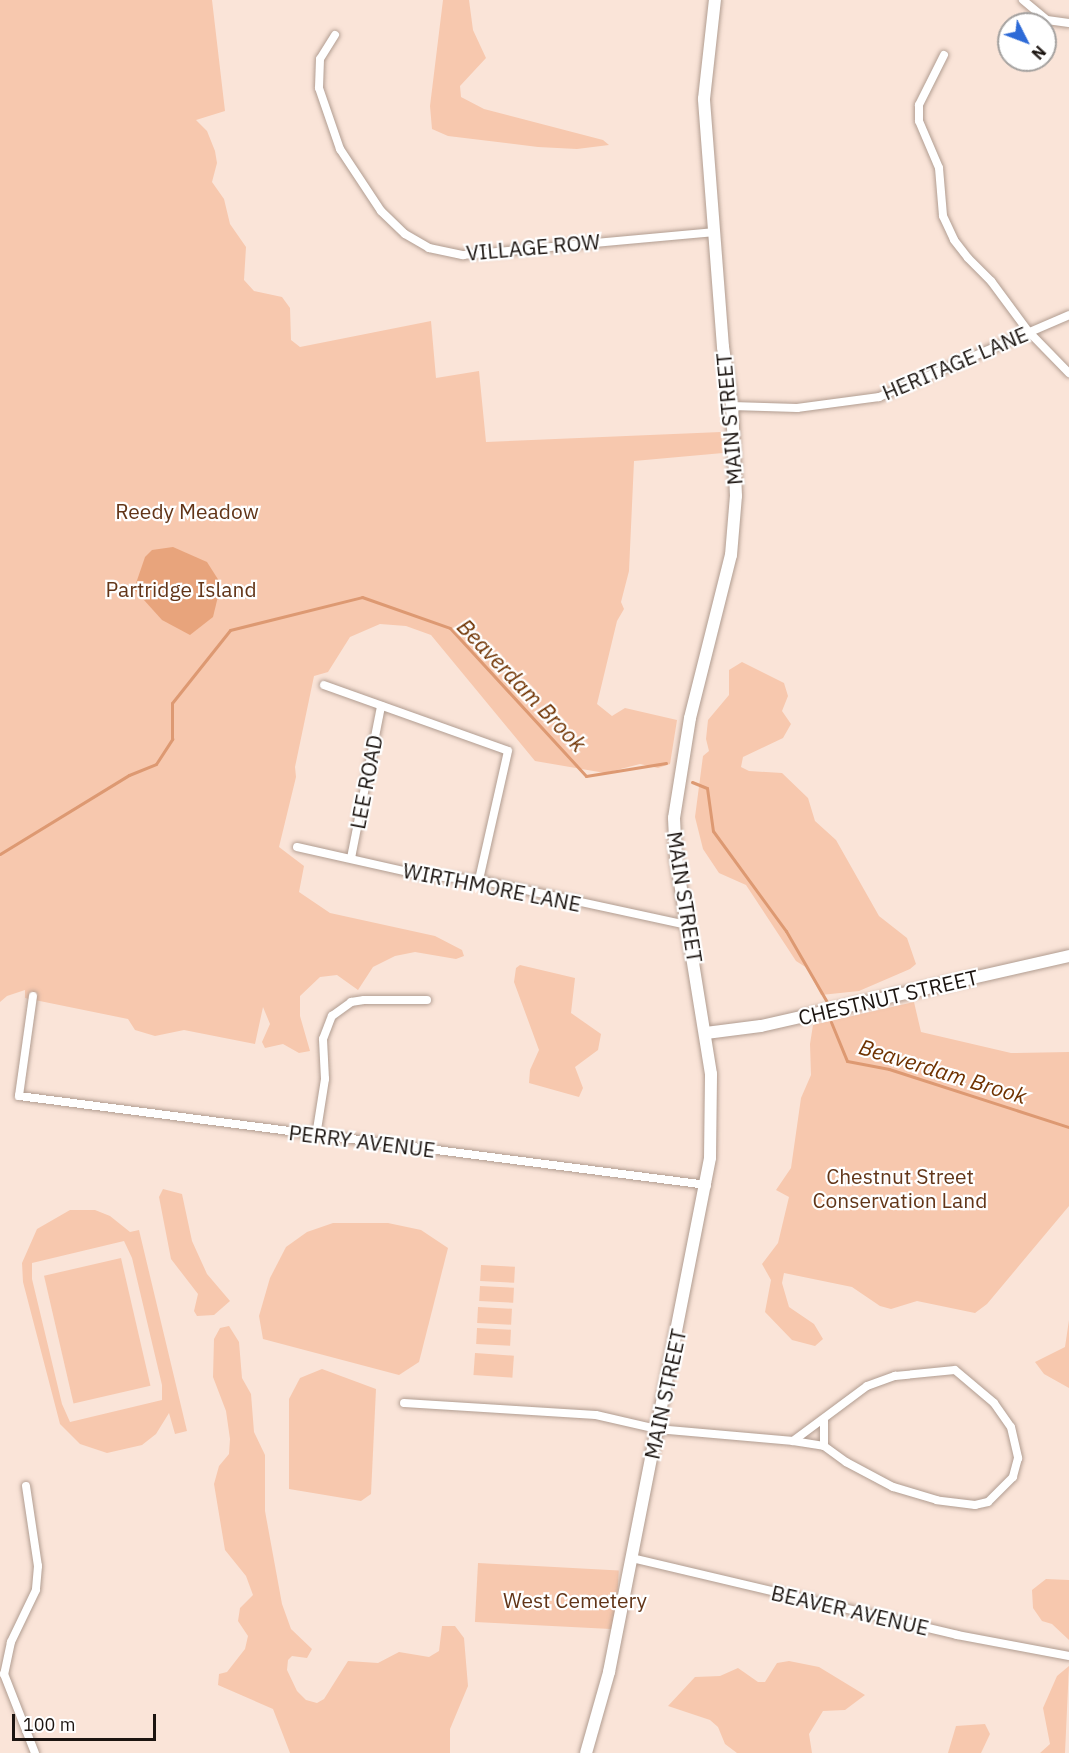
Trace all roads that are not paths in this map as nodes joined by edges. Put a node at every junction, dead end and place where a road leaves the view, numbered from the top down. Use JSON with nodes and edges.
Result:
{"nodes":[{"id":1,"x":715,"y":0,"type":"edge"},
{"id":2,"x":1023,"y":0,"type":"edge"},
{"id":3,"x":1069,"y":23,"type":"edge"},
{"id":4,"x":335,"y":35,"type":"dead end"},
{"id":5,"x":944,"y":55,"type":"dead end"},
{"id":6,"x":714,"y":232,"type":"junction"},
{"id":7,"x":1069,"y":315,"type":"edge"},
{"id":8,"x":1028,"y":331,"type":"junction"},
{"id":9,"x":1069,"y":373,"type":"edge"},
{"id":10,"x":732,"y":406,"type":"junction"},
{"id":11,"x":324,"y":686,"type":"dead end"},
{"id":12,"x":381,"y":706,"type":"junction"},
{"id":13,"x":297,"y":847,"type":"dead end"},
{"id":14,"x":351,"y":858,"type":"junction"},
{"id":15,"x":479,"y":880,"type":"junction"},
{"id":16,"x":688,"y":925,"type":"junction"},
{"id":17,"x":1069,"y":956,"type":"edge"},
{"id":18,"x":33,"y":996,"type":"dead end"},
{"id":19,"x":427,"y":1000,"type":"dead end"},
{"id":20,"x":706,"y":1033,"type":"junction"},
{"id":21,"x":316,"y":1136,"type":"junction"},
{"id":22,"x":707,"y":1185,"type":"junction"},
{"id":23,"x":404,"y":1403,"type":"dead end"},
{"id":24,"x":824,"y":1420,"type":"junction"},
{"id":25,"x":657,"y":1429,"type":"junction"},
{"id":26,"x":793,"y":1441,"type":"junction"},
{"id":27,"x":824,"y":1446,"type":"junction"},
{"id":28,"x":26,"y":1486,"type":"dead end"},
{"id":29,"x":632,"y":1558,"type":"junction"},
{"id":30,"x":1069,"y":1656,"type":"edge"},
{"id":31,"x":35,"y":1753,"type":"edge"},
{"id":32,"x":586,"y":1753,"type":"edge"}],
"edges":[{"from":1,"to":6,"type":"street","name":"MAIN STREET"},
{"from":2,"to":3,"type":"street"},
{"from":4,"to":6,"type":"street","name":"VILLAGE ROW"},
{"from":5,"to":8,"type":"street"},
{"from":6,"to":10,"type":"street","name":"MAIN STREET"},
{"from":7,"to":8,"type":"street","name":"HERITAGE LANE"},
{"from":8,"to":9,"type":"street"},
{"from":8,"to":10,"type":"street","name":"HERITAGE LANE"},
{"from":10,"to":16,"type":"street","name":"MAIN STREET"},
{"from":11,"to":12,"type":"street"},
{"from":12,"to":14,"type":"street","name":"LEE ROAD"},
{"from":12,"to":15,"type":"street"},
{"from":13,"to":14,"type":"street","name":"WIRTHMORE LANE"},
{"from":14,"to":15,"type":"street","name":"WIRTHMORE LANE"},
{"from":15,"to":16,"type":"street","name":"WIRTHMORE LANE"},
{"from":16,"to":20,"type":"street","name":"MAIN STREET"},
{"from":17,"to":20,"type":"street","name":"CHESTNUT STREET"},
{"from":18,"to":21,"type":"street","name":"PERRY AVENUE"},
{"from":19,"to":21,"type":"street"},
{"from":20,"to":22,"type":"street","name":"MAIN STREET"},
{"from":21,"to":22,"type":"street","name":"PERRY AVENUE"},
{"from":22,"to":25,"type":"street","name":"MAIN STREET"},
{"from":23,"to":25,"type":"street"},
{"from":24,"to":26,"type":"street"},
{"from":24,"to":27,"type":"street"},
{"from":24,"to":27,"type":"street"},
{"from":25,"to":26,"type":"street"},
{"from":25,"to":29,"type":"street","name":"MAIN STREET"},
{"from":26,"to":27,"type":"street"},
{"from":28,"to":31,"type":"street"},
{"from":29,"to":30,"type":"street","name":"BEAVER AVENUE"},
{"from":29,"to":32,"type":"street","name":"MAIN STREET"}]}
